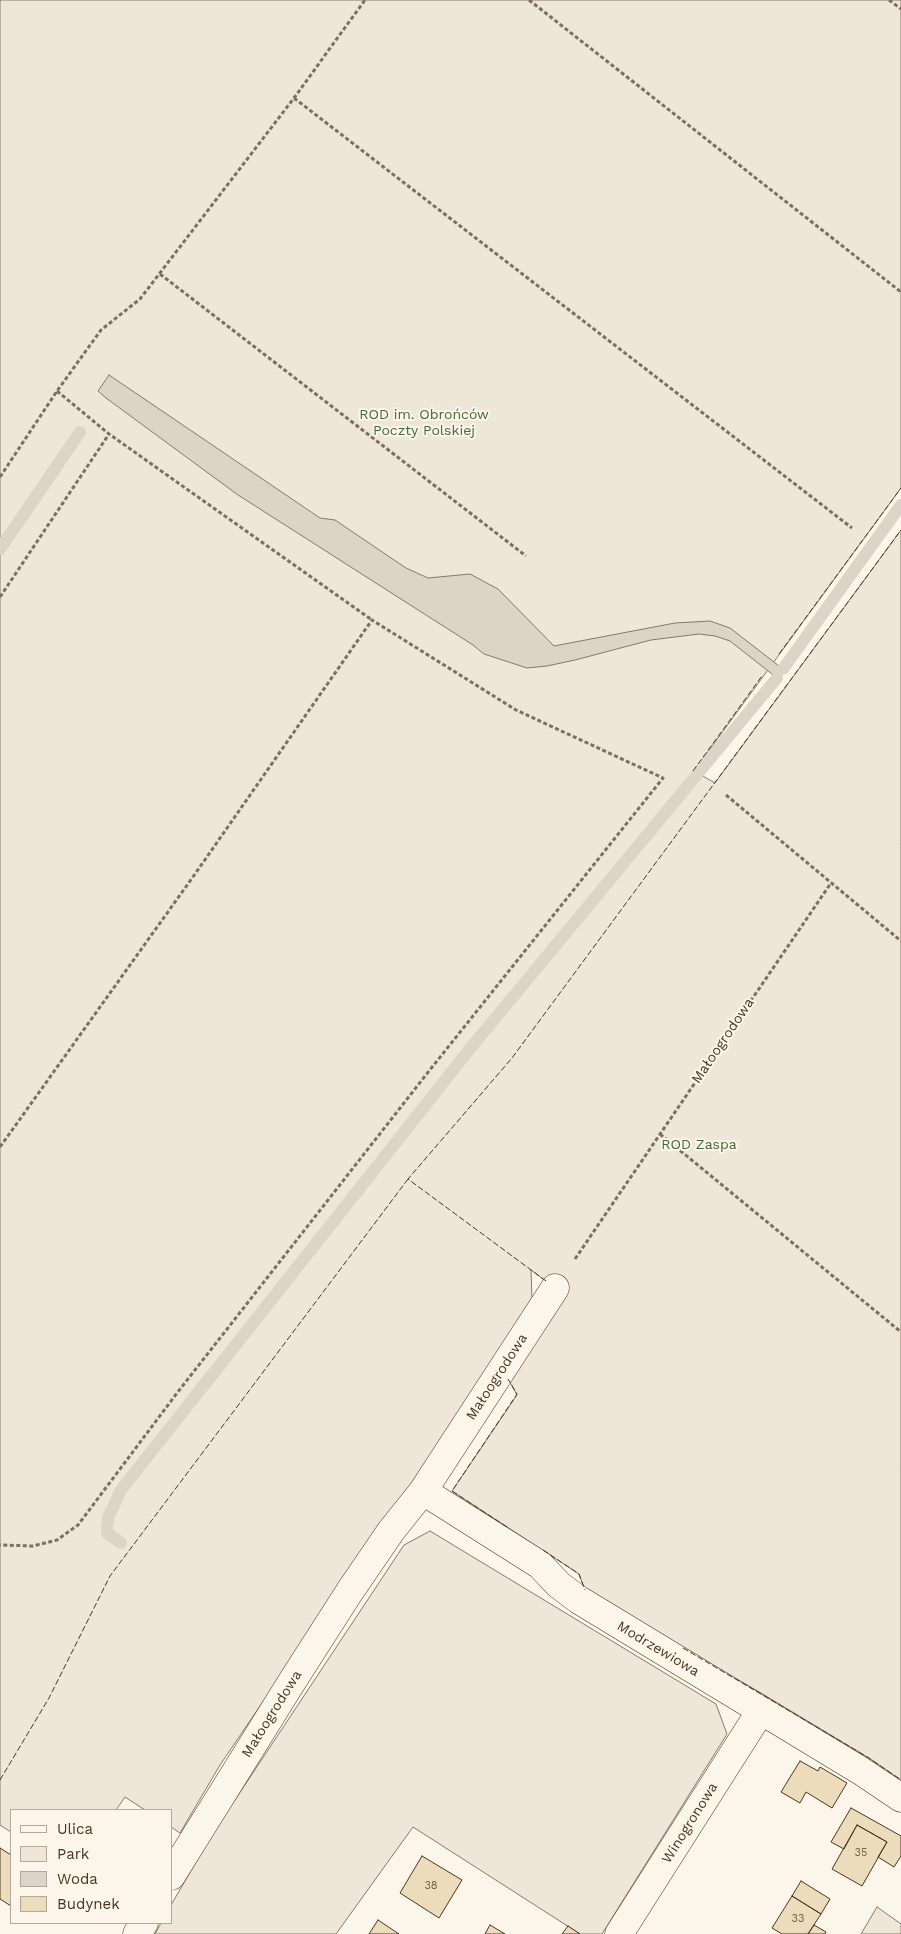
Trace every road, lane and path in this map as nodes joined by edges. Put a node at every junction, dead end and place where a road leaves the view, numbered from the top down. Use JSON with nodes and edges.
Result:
{"nodes":[{"id":1,"x":366,"y":0,"type":"edge"},
{"id":2,"x":529,"y":0,"type":"edge"},
{"id":3,"x":889,"y":0,"type":"edge"},
{"id":4,"x":901,"y":9,"type":"edge"},
{"id":5,"x":294,"y":98,"type":"junction"},
{"id":6,"x":160,"y":274,"type":"junction"},
{"id":7,"x":901,"y":292,"type":"edge"},
{"id":8,"x":57,"y":390,"type":"junction"},
{"id":9,"x":109,"y":434,"type":"junction"},
{"id":10,"x":0,"y":477,"type":"edge"},
{"id":11,"x":852,"y":528,"type":"dead end"},
{"id":12,"x":526,"y":556,"type":"dead end"},
{"id":13,"x":0,"y":597,"type":"edge"},
{"id":14,"x":372,"y":620,"type":"junction"},
{"id":15,"x":726,"y":795,"type":"dead end"},
{"id":16,"x":832,"y":883,"type":"junction"},
{"id":17,"x":901,"y":941,"type":"edge"},
{"id":18,"x":660,"y":1134,"type":"junction"},
{"id":19,"x":0,"y":1147,"type":"edge"},
{"id":20,"x":555,"y":1288,"type":"joint"},
{"id":21,"x":901,"y":1332,"type":"edge"},
{"id":22,"x":423,"y":1491,"type":"junction"},
{"id":23,"x":0,"y":1545,"type":"edge"},
{"id":24,"x":760,"y":1712,"type":"junction"},
{"id":25,"x":901,"y":1798,"type":"edge"},
{"id":26,"x":172,"y":1874,"type":"edge"},
{"id":27,"x":619,"y":1934,"type":"edge"}],
"edges":[{"from":1,"to":5,"type":"path"},
{"from":2,"to":7,"type":"path"},
{"from":3,"to":4,"type":"path"},
{"from":5,"to":6,"type":"path"},
{"from":5,"to":11,"type":"path"},
{"from":6,"to":8,"type":"path"},
{"from":6,"to":12,"type":"path"},
{"from":8,"to":9,"type":"path"},
{"from":8,"to":10,"type":"path"},
{"from":9,"to":13,"type":"path"},
{"from":9,"to":14,"type":"path"},
{"from":14,"to":19,"type":"path"},
{"from":14,"to":23,"type":"path"},
{"from":15,"to":16,"type":"path"},
{"from":16,"to":17,"type":"path"},
{"from":16,"to":18,"type":"path","name":"Małoogrodowa"},
{"from":18,"to":20,"type":"path","name":"Małoogrodowa"},
{"from":18,"to":21,"type":"path"},
{"from":20,"to":22,"type":"street","name":"Małoogrodowa"},
{"from":22,"to":24,"type":"street","name":"Modrzewiowa"},
{"from":22,"to":26,"type":"street","name":"Małoogrodowa"},
{"from":24,"to":25,"type":"street","name":"Modrzewiowa"},
{"from":24,"to":27,"type":"street","name":"Winogronowa"}]}
